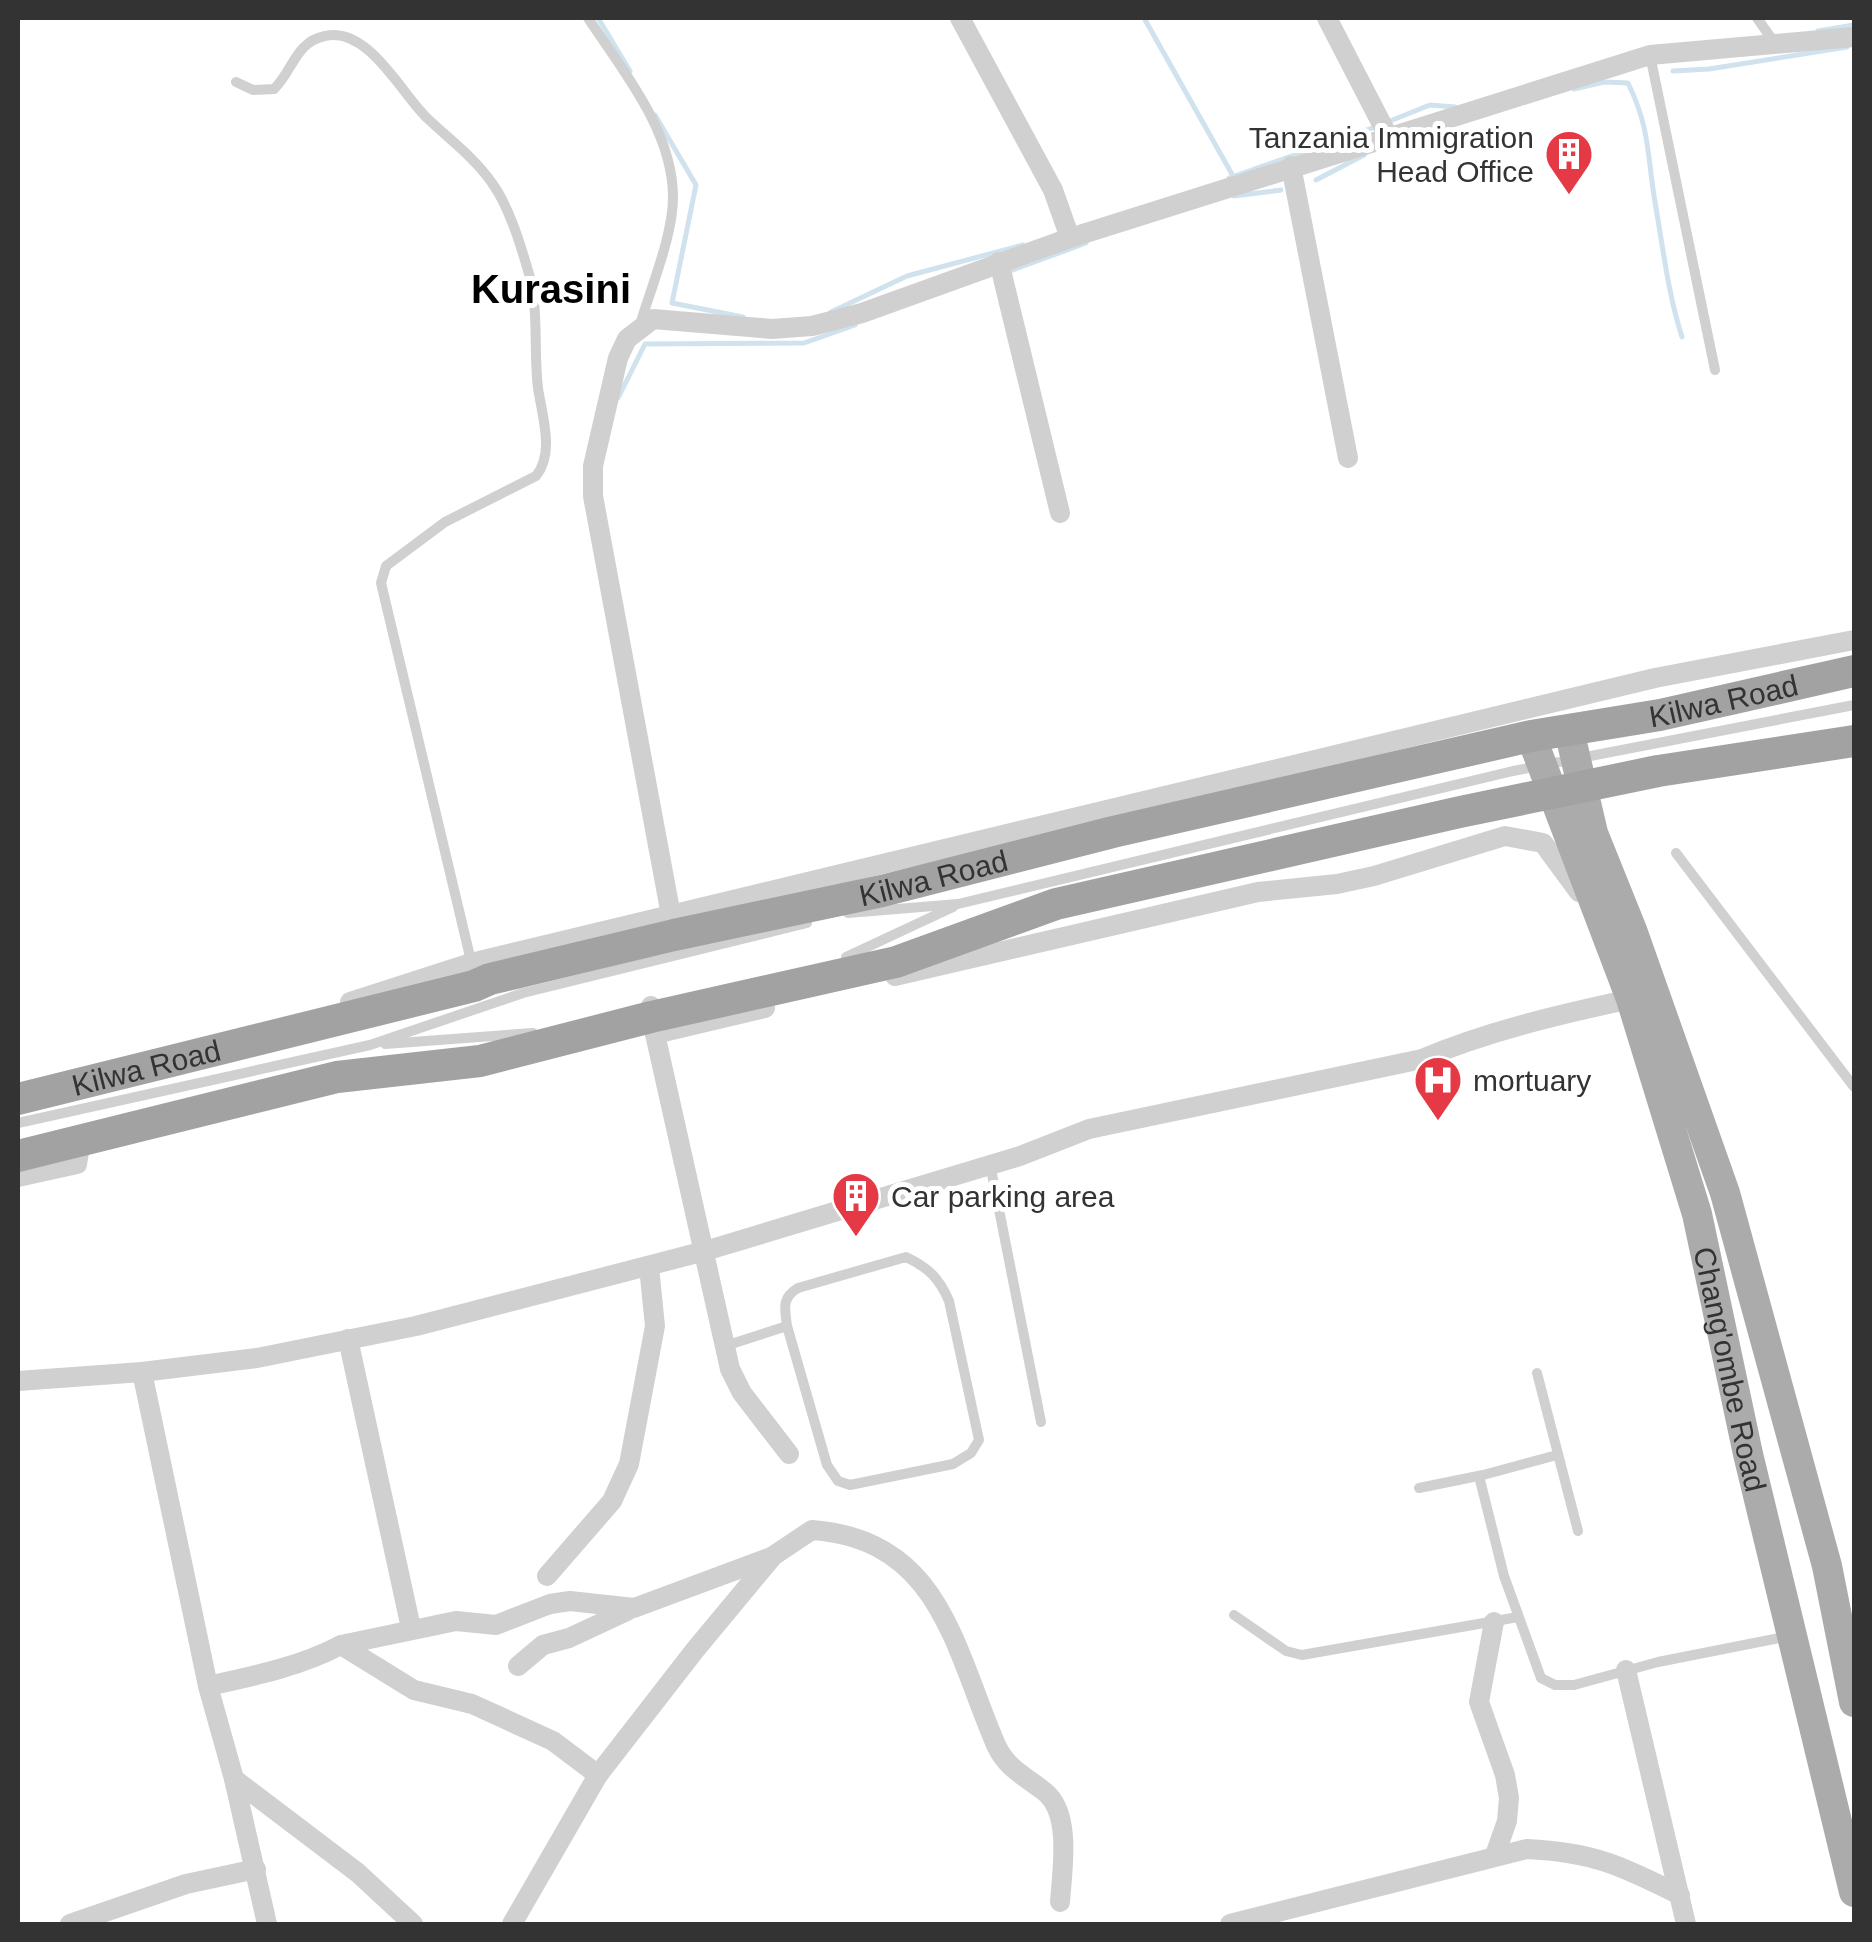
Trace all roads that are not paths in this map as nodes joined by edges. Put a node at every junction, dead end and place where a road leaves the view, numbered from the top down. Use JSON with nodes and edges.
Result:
{"nodes":[{"id":1,"x":588,"y":18,"type":"edge"},
{"id":2,"x":960,"y":18,"type":"edge"},
{"id":3,"x":1327,"y":18,"type":"edge"},
{"id":4,"x":1757,"y":18,"type":"edge"},
{"id":5,"x":1854,"y":37,"type":"edge"},
{"id":6,"x":1775,"y":43,"type":"junction"},
{"id":7,"x":1650,"y":55,"type":"junction"},
{"id":8,"x":236,"y":82,"type":"dead end"},
{"id":9,"x":1388,"y":136,"type":"junction"},
{"id":10,"x":1291,"y":166,"type":"junction"},
{"id":11,"x":1070,"y":238,"type":"junction"},
{"id":12,"x":999,"y":262,"type":"junction"},
{"id":13,"x":639,"y":327,"type":"junction"},
{"id":14,"x":1714,"y":370,"type":"dead end"},
{"id":15,"x":1348,"y":458,"type":"dead end"},
{"id":16,"x":1060,"y":514,"type":"dead end"},
{"id":17,"x":1854,"y":640,"type":"edge"},
{"id":18,"x":1854,"y":671,"type":"edge"},
{"id":19,"x":1854,"y":705,"type":"edge"},
{"id":20,"x":1854,"y":741,"type":"edge"},
{"id":21,"x":1559,"y":761,"type":"junction"},
{"id":22,"x":1623,"y":778,"type":"junction"},
{"id":23,"x":1505,"y":803,"type":"junction"},
{"id":24,"x":1584,"y":844,"type":"junction"},
{"id":25,"x":1676,"y":853,"type":"dead end"},
{"id":26,"x":958,"y":904,"type":"junction"},
{"id":27,"x":1598,"y":918,"type":"junction"},
{"id":28,"x":673,"y":925,"type":"junction"},
{"id":29,"x":836,"y":959,"type":"dead end"},
{"id":30,"x":473,"y":974,"type":"junction"},
{"id":31,"x":680,"y":997,"type":"dead end"},
{"id":32,"x":1631,"y":998,"type":"junction"},
{"id":33,"x":617,"y":1012,"type":"dead end"},
{"id":34,"x":653,"y":1018,"type":"junction"},
{"id":35,"x":549,"y":1029,"type":"dead end"},
{"id":36,"x":370,"y":1045,"type":"junction"},
{"id":37,"x":18,"y":1082,"type":"edge"},
{"id":38,"x":1854,"y":1087,"type":"edge"},
{"id":39,"x":18,"y":1099,"type":"edge"},
{"id":40,"x":18,"y":1124,"type":"edge"},
{"id":41,"x":81,"y":1140,"type":"junction"},
{"id":42,"x":18,"y":1156,"type":"edge"},
{"id":43,"x":990,"y":1164,"type":"junction"},
{"id":44,"x":18,"y":1178,"type":"edge"},
{"id":45,"x":705,"y":1251,"type":"junction"},
{"id":46,"x":649,"y":1266,"type":"junction"},
{"id":47,"x":787,"y":1326,"type":"junction"},
{"id":48,"x":348,"y":1339,"type":"junction"},
{"id":49,"x":725,"y":1346,"type":"junction"},
{"id":50,"x":142,"y":1372,"type":"junction"},
{"id":51,"x":1537,"y":1373,"type":"dead end"},
{"id":52,"x":18,"y":1382,"type":"edge"},
{"id":53,"x":1041,"y":1422,"type":"dead end"},
{"id":54,"x":790,"y":1454,"type":"dead end"},
{"id":55,"x":1557,"y":1455,"type":"junction"},
{"id":56,"x":1480,"y":1476,"type":"junction"},
{"id":57,"x":1419,"y":1488,"type":"dead end"},
{"id":58,"x":1578,"y":1531,"type":"dead end"},
{"id":59,"x":773,"y":1556,"type":"junction"},
{"id":60,"x":547,"y":1576,"type":"dead end"},
{"id":61,"x":634,"y":1608,"type":"junction"},
{"id":62,"x":1234,"y":1615,"type":"dead end"},
{"id":63,"x":1518,"y":1617,"type":"junction"},
{"id":64,"x":1494,"y":1622,"type":"junction"},
{"id":65,"x":411,"y":1628,"type":"junction"},
{"id":66,"x":1791,"y":1636,"type":"junction"},
{"id":67,"x":341,"y":1645,"type":"junction"},
{"id":68,"x":518,"y":1666,"type":"dead end"},
{"id":69,"x":1626,"y":1670,"type":"junction"},
{"id":70,"x":208,"y":1686,"type":"junction"},
{"id":71,"x":1854,"y":1702,"type":"edge"},
{"id":72,"x":598,"y":1775,"type":"junction"},
{"id":73,"x":234,"y":1778,"type":"junction"},
{"id":74,"x":1495,"y":1854,"type":"junction"},
{"id":75,"x":256,"y":1869,"type":"junction"},
{"id":76,"x":1854,"y":1892,"type":"edge"},
{"id":77,"x":1680,"y":1896,"type":"junction"},
{"id":78,"x":1060,"y":1902,"type":"dead end"},
{"id":79,"x":70,"y":1924,"type":"edge"},
{"id":80,"x":267,"y":1924,"type":"edge"},
{"id":81,"x":412,"y":1924,"type":"edge"},
{"id":82,"x":512,"y":1924,"type":"edge"},
{"id":83,"x":1230,"y":1924,"type":"edge"},
{"id":84,"x":1686,"y":1924,"type":"edge"}],
"edges":[{"from":1,"to":13,"type":"lane"},
{"from":2,"to":11,"type":"street"},
{"from":3,"to":9,"type":"street"},
{"from":4,"to":6,"type":"lane"},
{"from":5,"to":6,"type":"street"},
{"from":6,"to":7,"type":"street"},
{"from":7,"to":9,"type":"street"},
{"from":7,"to":14,"type":"lane"},
{"from":8,"to":30,"type":"lane"},
{"from":9,"to":10,"type":"street"},
{"from":10,"to":11,"type":"street"},
{"from":10,"to":15,"type":"street"},
{"from":11,"to":12,"type":"street"},
{"from":12,"to":13,"type":"street"},
{"from":12,"to":16,"type":"street"},
{"from":13,"to":28,"type":"street"},
{"from":17,"to":28,"type":"street"},
{"from":18,"to":21,"type":"highway","name":"Kilwa Road"},
{"from":19,"to":21,"type":"lane"},
{"from":20,"to":22,"type":"highway","name":"Kilwa Road"},
{"from":21,"to":22,"type":"highway","name":"Kilwa Road"},
{"from":21,"to":23,"type":"highway","name":"Kilwa Road"},
{"from":21,"to":24,"type":"main road","name":"Chang'ombe Road"},
{"from":21,"to":26,"type":"lane"},
{"from":21,"to":28,"type":"highway","name":"Kilwa Road"},
{"from":22,"to":24,"type":"main road"},
{"from":23,"to":24,"type":"main road","name":"Chang'ombe Road"},
{"from":23,"to":34,"type":"highway","name":"Kilwa Road"},
{"from":24,"to":27,"type":"main road","name":"Chang'ombe Road"},
{"from":24,"to":71,"type":"main road","name":"Chang'ombe Road"},
{"from":25,"to":38,"type":"lane"},
{"from":26,"to":29,"type":"lane"},
{"from":26,"to":36,"type":"lane"},
{"from":27,"to":32,"type":"main road","name":"Chang'ombe Road"},
{"from":27,"to":34,"type":"street"},
{"from":28,"to":30,"type":"highway","name":"Kilwa Road"},
{"from":30,"to":37,"type":"street"},
{"from":30,"to":39,"type":"highway","name":"Kilwa Road"},
{"from":31,"to":34,"type":"lane"},
{"from":32,"to":43,"type":"street"},
{"from":32,"to":66,"type":"main road","name":"Chang'ombe Road"},
{"from":33,"to":34,"type":"lane"},
{"from":34,"to":41,"type":"highway","name":"Kilwa Road"},
{"from":34,"to":45,"type":"street"},
{"from":35,"to":36,"type":"lane"},
{"from":36,"to":40,"type":"lane"},
{"from":41,"to":42,"type":"highway","name":"Kilwa Road"},
{"from":41,"to":44,"type":"street"},
{"from":43,"to":45,"type":"street"},
{"from":43,"to":53,"type":"lane"},
{"from":45,"to":46,"type":"street"},
{"from":45,"to":49,"type":"street"},
{"from":46,"to":48,"type":"street"},
{"from":46,"to":60,"type":"street"},
{"from":47,"to":47,"type":"lane"},
{"from":47,"to":49,"type":"lane"},
{"from":48,"to":50,"type":"street"},
{"from":48,"to":65,"type":"street"},
{"from":49,"to":54,"type":"street"},
{"from":50,"to":52,"type":"street"},
{"from":50,"to":70,"type":"street"},
{"from":51,"to":55,"type":"lane"},
{"from":55,"to":56,"type":"lane"},
{"from":55,"to":58,"type":"lane"},
{"from":56,"to":57,"type":"lane"},
{"from":56,"to":63,"type":"lane"},
{"from":59,"to":61,"type":"street"},
{"from":59,"to":72,"type":"street"},
{"from":59,"to":78,"type":"street"},
{"from":61,"to":65,"type":"street"},
{"from":61,"to":68,"type":"street"},
{"from":62,"to":64,"type":"lane"},
{"from":63,"to":64,"type":"lane"},
{"from":63,"to":69,"type":"lane"},
{"from":64,"to":74,"type":"street"},
{"from":65,"to":67,"type":"street"},
{"from":66,"to":69,"type":"lane"},
{"from":66,"to":76,"type":"main road","name":"Chang'ombe Road"},
{"from":67,"to":70,"type":"street"},
{"from":67,"to":72,"type":"street"},
{"from":69,"to":77,"type":"street"},
{"from":70,"to":73,"type":"street"},
{"from":72,"to":82,"type":"street"},
{"from":73,"to":75,"type":"street"},
{"from":73,"to":81,"type":"street"},
{"from":74,"to":77,"type":"street"},
{"from":74,"to":83,"type":"street"},
{"from":75,"to":79,"type":"street"},
{"from":75,"to":80,"type":"street"},
{"from":77,"to":84,"type":"street"}]}
